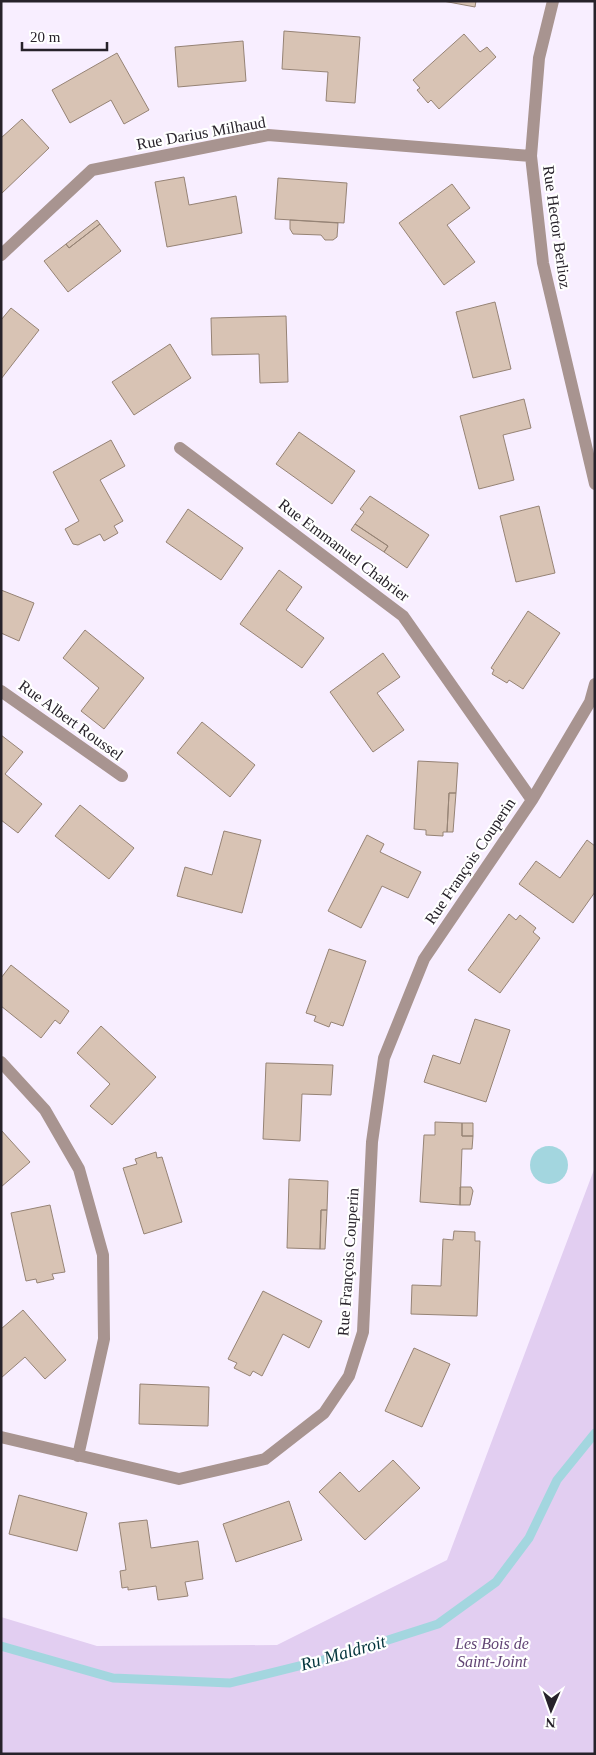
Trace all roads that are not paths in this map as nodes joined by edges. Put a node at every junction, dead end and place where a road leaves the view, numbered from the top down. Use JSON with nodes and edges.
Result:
{"nodes":[{"id":1,"x":553,"y":1,"type":"edge"},
{"id":2,"x":531,"y":156,"type":"junction"},
{"id":3,"x":1,"y":255,"type":"edge"},
{"id":4,"x":180,"y":448,"type":"dead end"},
{"id":5,"x":595,"y":484,"type":"edge"},
{"id":6,"x":595,"y":684,"type":"edge"},
{"id":7,"x":1,"y":691,"type":"edge"},
{"id":8,"x":122,"y":776,"type":"dead end"},
{"id":9,"x":532,"y":800,"type":"junction"},
{"id":10,"x":1,"y":1062,"type":"edge"},
{"id":11,"x":1,"y":1437,"type":"edge"},
{"id":12,"x":78,"y":1456,"type":"junction"}],
"edges":[{"from":1,"to":2,"type":"street","name":"Rue Hector Berlioz"},
{"from":2,"to":3,"type":"street","name":"Rue Darius Milhaud"},
{"from":2,"to":5,"type":"street","name":"Rue Hector Berlioz"},
{"from":4,"to":9,"type":"street","name":"Rue Emmanuel Chabrier"},
{"from":6,"to":9,"type":"street"},
{"from":7,"to":8,"type":"street","name":"Rue Albert Roussel"},
{"from":9,"to":12,"type":"street","name":"Rue François Couperin"},
{"from":10,"to":12,"type":"street"},
{"from":11,"to":12,"type":"street","name":"Rue François Couperin"}]}
